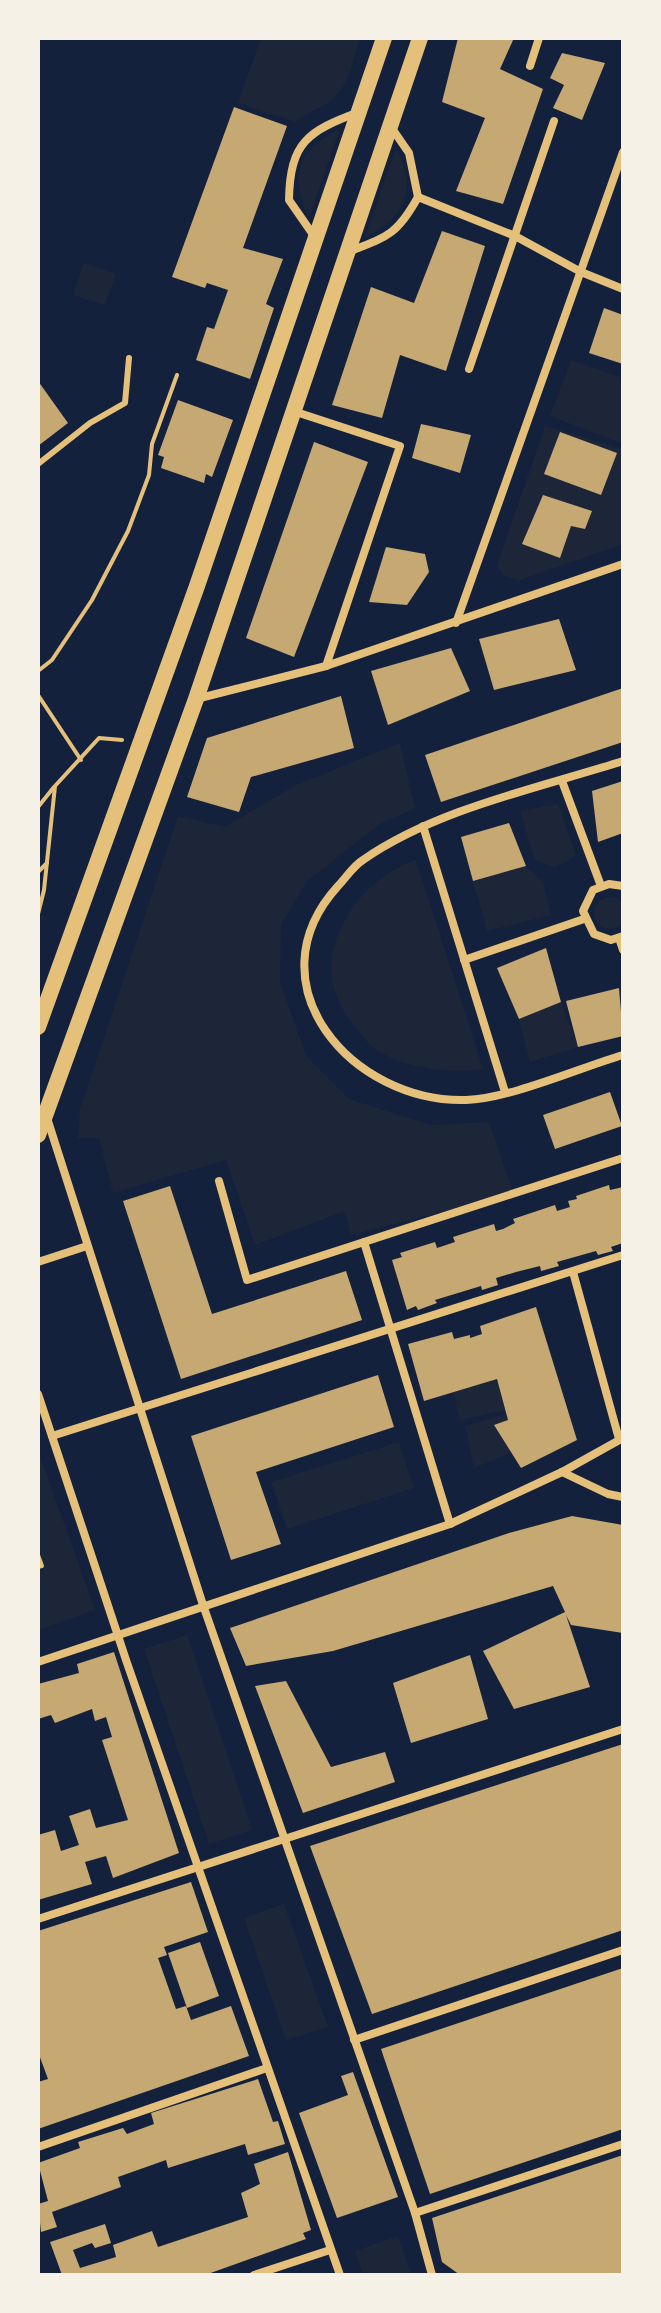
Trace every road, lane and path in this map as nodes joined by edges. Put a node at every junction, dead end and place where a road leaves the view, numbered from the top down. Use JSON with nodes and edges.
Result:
{"nodes":[{"id":1,"x":384,"y":38,"type":"edge"},
{"id":2,"x":420,"y":38,"type":"edge"},
{"id":3,"x":539,"y":38,"type":"edge"},
{"id":4,"x":530,"y":66,"type":"dead end"},
{"id":5,"x":359,"y":112,"type":"junction"},
{"id":6,"x":554,"y":121,"type":"dead end"},
{"id":7,"x":389,"y":125,"type":"junction"},
{"id":8,"x":623,"y":152,"type":"edge"},
{"id":9,"x":418,"y":197,"type":"junction"},
{"id":10,"x":515,"y":236,"type":"junction"},
{"id":11,"x":316,"y":239,"type":"junction"},
{"id":12,"x":344,"y":254,"type":"junction"},
{"id":13,"x":581,"y":272,"type":"junction"},
{"id":14,"x":623,"y":289,"type":"edge"},
{"id":15,"x":129,"y":358,"type":"dead end"},
{"id":16,"x":469,"y":369,"type":"dead end"},
{"id":17,"x":177,"y":375,"type":"dead end"},
{"id":18,"x":292,"y":410,"type":"junction"},
{"id":19,"x":38,"y":464,"type":"edge"},
{"id":20,"x":623,"y":564,"type":"edge"},
{"id":21,"x":456,"y":623,"type":"junction"},
{"id":22,"x":326,"y":666,"type":"junction"},
{"id":23,"x":38,"y":671,"type":"edge"},
{"id":24,"x":38,"y":695,"type":"edge"},
{"id":25,"x":196,"y":699,"type":"junction"},
{"id":26,"x":141,"y":742,"type":"junction"},
{"id":27,"x":81,"y":760,"type":"junction"},
{"id":28,"x":623,"y":761,"type":"edge"},
{"id":29,"x":562,"y":781,"type":"junction"},
{"id":30,"x":55,"y":786,"type":"junction"},
{"id":31,"x":38,"y":807,"type":"edge"},
{"id":32,"x":423,"y":826,"type":"junction"},
{"id":33,"x":47,"y":863,"type":"junction"},
{"id":34,"x":38,"y":872,"type":"edge"},
{"id":35,"x":601,"y":886,"type":"junction"},
{"id":36,"x":623,"y":886,"type":"edge"},
{"id":37,"x":38,"y":914,"type":"edge"},
{"id":38,"x":584,"y":919,"type":"junction"},
{"id":39,"x":621,"y":937,"type":"edge"},
{"id":40,"x":623,"y":950,"type":"edge"},
{"id":41,"x":464,"y":960,"type":"junction"},
{"id":42,"x":38,"y":1027,"type":"edge"},
{"id":43,"x":623,"y":1055,"type":"edge"},
{"id":44,"x":505,"y":1092,"type":"junction"},
{"id":45,"x":47,"y":1116,"type":"junction"},
{"id":46,"x":38,"y":1135,"type":"edge"},
{"id":47,"x":623,"y":1158,"type":"edge"},
{"id":48,"x":219,"y":1181,"type":"dead end"},
{"id":49,"x":364,"y":1242,"type":"junction"},
{"id":50,"x":87,"y":1246,"type":"junction"},
{"id":51,"x":623,"y":1255,"type":"edge"},
{"id":52,"x":38,"y":1262,"type":"edge"},
{"id":53,"x":573,"y":1272,"type":"junction"},
{"id":54,"x":391,"y":1328,"type":"junction"},
{"id":55,"x":38,"y":1394,"type":"edge"},
{"id":56,"x":141,"y":1408,"type":"junction"},
{"id":57,"x":52,"y":1436,"type":"junction"},
{"id":58,"x":621,"y":1438,"type":"edge"},
{"id":59,"x":562,"y":1472,"type":"junction"},
{"id":60,"x":623,"y":1497,"type":"edge"},
{"id":61,"x":450,"y":1524,"type":"junction"},
{"id":62,"x":38,"y":1555,"type":"edge"},
{"id":63,"x":38,"y":1567,"type":"edge"},
{"id":64,"x":203,"y":1605,"type":"junction"},
{"id":65,"x":117,"y":1634,"type":"junction"},
{"id":66,"x":38,"y":1662,"type":"edge"},
{"id":67,"x":623,"y":1729,"type":"edge"},
{"id":68,"x":283,"y":1838,"type":"junction"},
{"id":69,"x":197,"y":1866,"type":"junction"},
{"id":70,"x":38,"y":1919,"type":"edge"},
{"id":71,"x":623,"y":1950,"type":"edge"},
{"id":72,"x":354,"y":2040,"type":"junction"},
{"id":73,"x":267,"y":2068,"type":"junction"},
{"id":74,"x":623,"y":2144,"type":"edge"},
{"id":75,"x":38,"y":2147,"type":"edge"},
{"id":76,"x":415,"y":2213,"type":"junction"},
{"id":77,"x":330,"y":2250,"type":"junction"},
{"id":78,"x":254,"y":2275,"type":"edge"},
{"id":79,"x":340,"y":2275,"type":"edge"},
{"id":80,"x":432,"y":2275,"type":"edge"}],
"edges":[{"from":1,"to":5,"type":"main road"},
{"from":2,"to":7,"type":"main road"},
{"from":3,"to":4,"type":"street"},
{"from":5,"to":11,"type":"main road"},
{"from":5,"to":11,"type":"street"},
{"from":6,"to":10,"type":"street"},
{"from":7,"to":9,"type":"street"},
{"from":7,"to":12,"type":"main road"},
{"from":8,"to":13,"type":"street"},
{"from":9,"to":10,"type":"street"},
{"from":9,"to":12,"type":"street"},
{"from":10,"to":13,"type":"street"},
{"from":10,"to":16,"type":"street"},
{"from":11,"to":26,"type":"main road"},
{"from":12,"to":18,"type":"main road"},
{"from":13,"to":14,"type":"street"},
{"from":13,"to":21,"type":"street"},
{"from":15,"to":19,"type":"lane"},
{"from":17,"to":23,"type":"path"},
{"from":18,"to":22,"type":"street"},
{"from":18,"to":25,"type":"main road"},
{"from":20,"to":21,"type":"street"},
{"from":21,"to":22,"type":"street"},
{"from":22,"to":25,"type":"street"},
{"from":24,"to":27,"type":"path"},
{"from":25,"to":45,"type":"main road"},
{"from":26,"to":27,"type":"path"},
{"from":26,"to":42,"type":"main road"},
{"from":27,"to":30,"type":"path"},
{"from":28,"to":29,"type":"street"},
{"from":29,"to":32,"type":"street"},
{"from":29,"to":35,"type":"street"},
{"from":30,"to":31,"type":"path"},
{"from":30,"to":33,"type":"path"},
{"from":32,"to":41,"type":"street"},
{"from":32,"to":44,"type":"street"},
{"from":33,"to":34,"type":"path"},
{"from":33,"to":37,"type":"path"},
{"from":35,"to":36,"type":"street"},
{"from":35,"to":38,"type":"street"},
{"from":38,"to":39,"type":"street"},
{"from":38,"to":41,"type":"street"},
{"from":39,"to":40,"type":"street"},
{"from":41,"to":44,"type":"street"},
{"from":43,"to":44,"type":"street"},
{"from":45,"to":46,"type":"main road"},
{"from":45,"to":50,"type":"street"},
{"from":47,"to":49,"type":"street"},
{"from":48,"to":49,"type":"street"},
{"from":49,"to":54,"type":"street"},
{"from":50,"to":52,"type":"street"},
{"from":50,"to":56,"type":"street"},
{"from":51,"to":53,"type":"street"},
{"from":53,"to":54,"type":"street"},
{"from":53,"to":58,"type":"street"},
{"from":54,"to":56,"type":"street"},
{"from":54,"to":61,"type":"street"},
{"from":55,"to":57,"type":"street"},
{"from":56,"to":57,"type":"street"},
{"from":56,"to":64,"type":"street"},
{"from":57,"to":65,"type":"street"},
{"from":58,"to":59,"type":"street"},
{"from":59,"to":60,"type":"street"},
{"from":59,"to":61,"type":"street"},
{"from":61,"to":64,"type":"street"},
{"from":62,"to":63,"type":"path"},
{"from":64,"to":65,"type":"street"},
{"from":64,"to":68,"type":"street"},
{"from":65,"to":66,"type":"street"},
{"from":65,"to":69,"type":"street"},
{"from":67,"to":68,"type":"street"},
{"from":68,"to":69,"type":"street"},
{"from":68,"to":72,"type":"street"},
{"from":69,"to":70,"type":"street"},
{"from":69,"to":73,"type":"street"},
{"from":71,"to":72,"type":"street"},
{"from":72,"to":76,"type":"street"},
{"from":73,"to":75,"type":"street"},
{"from":73,"to":77,"type":"street"},
{"from":74,"to":76,"type":"street"},
{"from":76,"to":80,"type":"street"},
{"from":77,"to":78,"type":"street"},
{"from":77,"to":79,"type":"street"}]}
